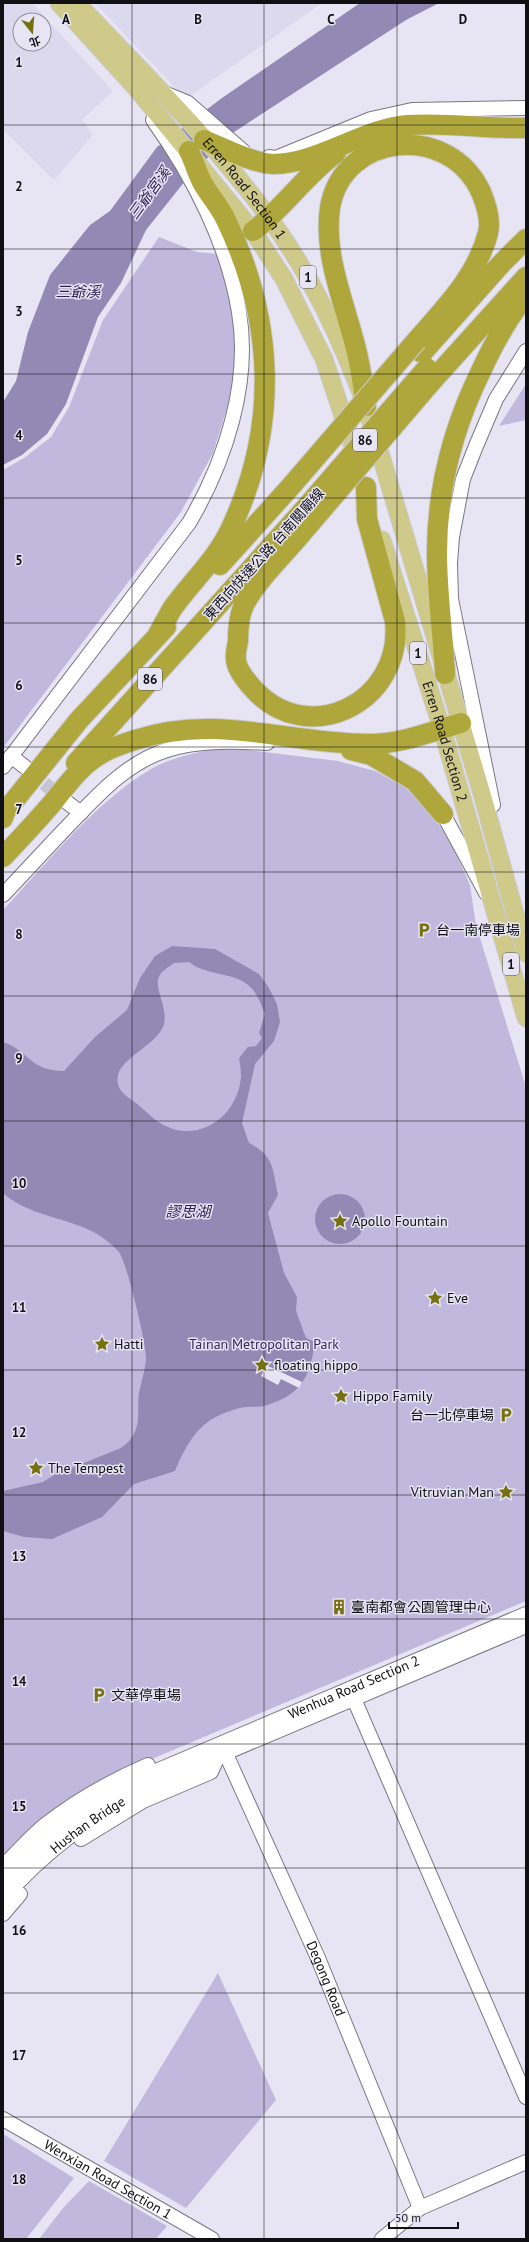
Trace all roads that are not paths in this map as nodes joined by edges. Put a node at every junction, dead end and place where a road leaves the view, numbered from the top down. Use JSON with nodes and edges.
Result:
{"nodes":[{"id":1,"x":59,"y":3,"type":"edge"},
{"id":2,"x":77,"y":3,"type":"edge"},
{"id":3,"x":526,"y":108,"type":"edge"},
{"id":4,"x":188,"y":112,"type":"junction"},
{"id":5,"x":526,"y":128,"type":"edge"},
{"id":6,"x":166,"y":131,"type":"junction"},
{"id":7,"x":357,"y":140,"type":"junction"},
{"id":8,"x":197,"y":145,"type":"junction"},
{"id":9,"x":233,"y":156,"type":"junction"},
{"id":10,"x":203,"y":183,"type":"junction"},
{"id":11,"x":270,"y":218,"type":"junction"},
{"id":12,"x":253,"y":231,"type":"junction"},
{"id":13,"x":526,"y":239,"type":"edge"},
{"id":14,"x":526,"y":258,"type":"edge"},
{"id":15,"x":526,"y":277,"type":"edge"},
{"id":16,"x":526,"y":296,"type":"edge"},
{"id":17,"x":526,"y":351,"type":"edge"},
{"id":18,"x":425,"y":361,"type":"junction"},
{"id":19,"x":338,"y":398,"type":"joint"},
{"id":20,"x":366,"y":406,"type":"junction"},
{"id":21,"x":366,"y":487,"type":"junction"},
{"id":22,"x":300,"y":505,"type":"junction"},
{"id":23,"x":157,"y":636,"type":"junction"},
{"id":24,"x":445,"y":674,"type":"junction"},
{"id":25,"x":460,"y":723,"type":"junction"},
{"id":26,"x":442,"y":729,"type":"junction"},
{"id":27,"x":316,"y":740,"type":"junction"},
{"id":28,"x":7,"y":762,"type":"edge"},
{"id":29,"x":25,"y":767,"type":"tunnel mouth"},
{"id":30,"x":68,"y":803,"type":"tunnel mouth"},
{"id":31,"x":81,"y":813,"type":"junction"},
{"id":32,"x":443,"y":814,"type":"junction"},
{"id":33,"x":3,"y":818,"type":"edge"},
{"id":34,"x":3,"y":827,"type":"edge"},
{"id":35,"x":3,"y":850,"type":"edge"},
{"id":36,"x":3,"y":857,"type":"edge"},
{"id":37,"x":3,"y":895,"type":"edge"},
{"id":38,"x":495,"y":909,"type":"junction"},
{"id":39,"x":526,"y":935,"type":"edge"},
{"id":40,"x":526,"y":953,"type":"edge"},
{"id":41,"x":526,"y":1018,"type":"edge"},
{"id":42,"x":526,"y":1614,"type":"edge"},
{"id":43,"x":526,"y":1626,"type":"edge"},
{"id":44,"x":354,"y":1699,"type":"junction"},
{"id":45,"x":220,"y":1751,"type":"junction"},
{"id":46,"x":183,"y":1765,"type":"junction"},
{"id":47,"x":3,"y":1866,"type":"edge"},
{"id":48,"x":3,"y":1882,"type":"edge"},
{"id":49,"x":3,"y":1899,"type":"edge"},
{"id":50,"x":3,"y":1914,"type":"edge"},
{"id":51,"x":526,"y":2097,"type":"edge"},
{"id":52,"x":3,"y":2119,"type":"edge"},
{"id":53,"x":526,"y":2162,"type":"edge"},
{"id":54,"x":420,"y":2208,"type":"junction"},
{"id":55,"x":212,"y":2239,"type":"edge"},
{"id":56,"x":382,"y":2239,"type":"edge"}],
"edges":[{"from":1,"to":6,"type":"main road","name":"Erren Road Section 1"},
{"from":2,"to":4,"type":"main road","name":"Erren Road Section 1"},
{"from":3,"to":9,"type":"street"},
{"from":4,"to":8,"type":"main road","name":"Erren Road Section 1"},
{"from":4,"to":9,"type":"street"},
{"from":5,"to":7,"type":"highway"},
{"from":6,"to":8,"type":"main road","name":"Erren Road Section 1"},
{"from":6,"to":10,"type":"street"},
{"from":7,"to":9,"type":"highway"},
{"from":7,"to":11,"type":"highway"},
{"from":8,"to":9,"type":"highway"},
{"from":8,"to":10,"type":"highway"},
{"from":9,"to":11,"type":"main road","name":"Erren Road Section 1","number":"1"},
{"from":10,"to":12,"type":"main road","name":"Erren Road Section 1","number":"1"},
{"from":10,"to":23,"type":"highway"},
{"from":10,"to":28,"type":"street"},
{"from":11,"to":12,"type":"highway"},
{"from":11,"to":20,"type":"main road","name":"Erren Road Section 1","number":"1"},
{"from":12,"to":19,"type":"main road","name":"Erren Road Section 1","number":"1"},
{"from":13,"to":18,"type":"highway","name":"東西向快速公路 台南關廟線","number":"86"},
{"from":14,"to":18,"type":"highway","name":"東西向快速公路 台南關廟線","number":"86"},
{"from":15,"to":18,"type":"highway"},
{"from":16,"to":24,"type":"highway"},
{"from":17,"to":39,"type":"street"},
{"from":18,"to":20,"type":"highway"},
{"from":18,"to":22,"type":"highway","name":"東西向快速公路 台南關廟線","number":"86","bridge":true},
{"from":18,"to":22,"type":"highway","bridge":true},
{"from":19,"to":21,"type":"main road","name":"Erren Road Section 2","number":"1"},
{"from":20,"to":24,"type":"main road","name":"Erren Road Section 2","number":"1"},
{"from":21,"to":22,"type":"highway"},
{"from":21,"to":26,"type":"main road","name":"Erren Road Section 2","number":"1"},
{"from":22,"to":23,"type":"highway"},
{"from":22,"to":34,"type":"highway","name":"東西向快速公路 台南關廟線","number":"86"},
{"from":22,"to":35,"type":"highway","name":"東西向快速公路 台南關廟線","number":"86"},
{"from":23,"to":33,"type":"highway"},
{"from":24,"to":25,"type":"main road","name":"Erren Road Section 2","number":"1"},
{"from":25,"to":26,"type":"highway"},
{"from":25,"to":40,"type":"main road","name":"Erren Road Section 2","number":"1"},
{"from":26,"to":27,"type":"highway"},
{"from":26,"to":38,"type":"main road","name":"Erren Road Section 2","number":"1"},
{"from":27,"to":32,"type":"highway"},
{"from":27,"to":36,"type":"highway"},
{"from":28,"to":29,"type":"street"},
{"from":30,"to":31,"type":"street"},
{"from":31,"to":32,"type":"street"},
{"from":31,"to":37,"type":"street"},
{"from":32,"to":38,"type":"street"},
{"from":38,"to":41,"type":"main road","name":"Erren Road Section 2","number":"1"},
{"from":42,"to":45,"type":"street","name":"Wenhua Road Section 2"},
{"from":43,"to":44,"type":"street","name":"Wenhua Road Section 2"},
{"from":44,"to":45,"type":"street","name":"Wenhua Road Section 2"},
{"from":44,"to":51,"type":"street"},
{"from":45,"to":46,"type":"street","name":"Wenhua Road Section 2"},
{"from":45,"to":47,"type":"street"},
{"from":45,"to":50,"type":"street"},
{"from":45,"to":54,"type":"street","name":"Degong Road"},
{"from":46,"to":48,"type":"street","name":"Hushan Bridge"},
{"from":46,"to":49,"type":"street","name":"Hushan Bridge"},
{"from":52,"to":55,"type":"street","name":"Wenxian Road Section 1"},
{"from":53,"to":54,"type":"street"},
{"from":54,"to":56,"type":"street"}]}
